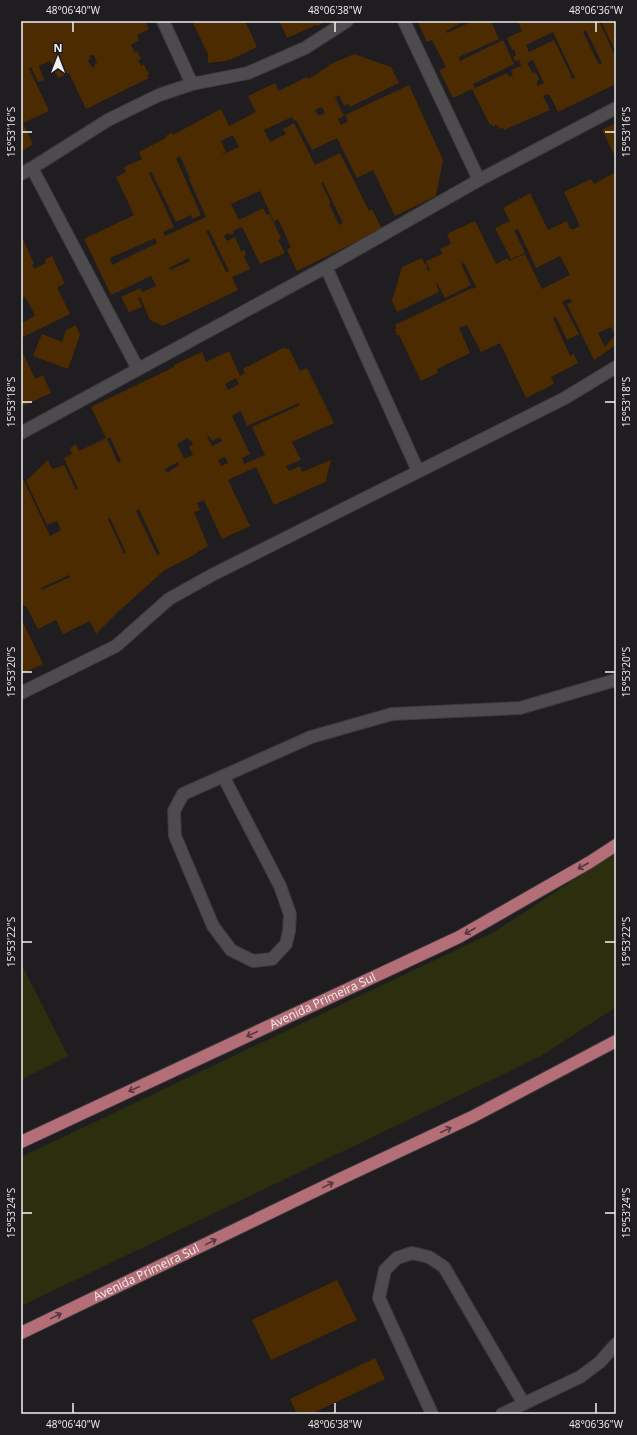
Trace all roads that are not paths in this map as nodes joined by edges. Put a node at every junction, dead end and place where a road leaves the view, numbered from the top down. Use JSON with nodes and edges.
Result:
{"nodes":[{"id":1,"x":163,"y":21,"type":"edge"},
{"id":2,"x":347,"y":21,"type":"edge"},
{"id":3,"x":404,"y":21,"type":"edge"},
{"id":4,"x":192,"y":84,"type":"junction"},
{"id":5,"x":616,"y":108,"type":"edge"},
{"id":6,"x":32,"y":168,"type":"junction"},
{"id":7,"x":21,"y":174,"type":"edge"},
{"id":8,"x":478,"y":180,"type":"junction"},
{"id":9,"x":326,"y":267,"type":"junction"},
{"id":10,"x":616,"y":367,"type":"edge"},
{"id":11,"x":138,"y":369,"type":"junction"},
{"id":12,"x":21,"y":433,"type":"edge"},
{"id":13,"x":418,"y":471,"type":"junction"},
{"id":14,"x":616,"y":680,"type":"edge"},
{"id":15,"x":21,"y":693,"type":"edge"},
{"id":16,"x":223,"y":776,"type":"junction"},
{"id":17,"x":616,"y":845,"type":"edge"},
{"id":18,"x":616,"y":1041,"type":"edge"},
{"id":19,"x":21,"y":1142,"type":"edge"},
{"id":20,"x":21,"y":1333,"type":"edge"},
{"id":21,"x":616,"y":1344,"type":"edge"},
{"id":22,"x":524,"y":1404,"type":"junction"},
{"id":23,"x":432,"y":1414,"type":"edge"},
{"id":24,"x":502,"y":1414,"type":"edge"}],
"edges":[{"from":1,"to":4,"type":"street"},
{"from":2,"to":4,"type":"street"},
{"from":3,"to":8,"type":"street"},
{"from":4,"to":6,"type":"street"},
{"from":5,"to":8,"type":"street"},
{"from":6,"to":7,"type":"street"},
{"from":6,"to":11,"type":"street"},
{"from":8,"to":9,"type":"street"},
{"from":9,"to":11,"type":"street"},
{"from":9,"to":13,"type":"street"},
{"from":10,"to":13,"type":"street"},
{"from":11,"to":12,"type":"street"},
{"from":13,"to":15,"type":"street"},
{"from":14,"to":16,"type":"street"},
{"from":16,"to":16,"type":"street"},
{"from":17,"to":19,"type":"main road","name":"Avenida Primeira Sul","one_way":true},
{"from":20,"to":18,"type":"main road","name":"Avenida Primeira Sul","one_way":true},
{"from":21,"to":22,"type":"street"},
{"from":22,"to":23,"type":"street"},
{"from":22,"to":24,"type":"street"}]}
